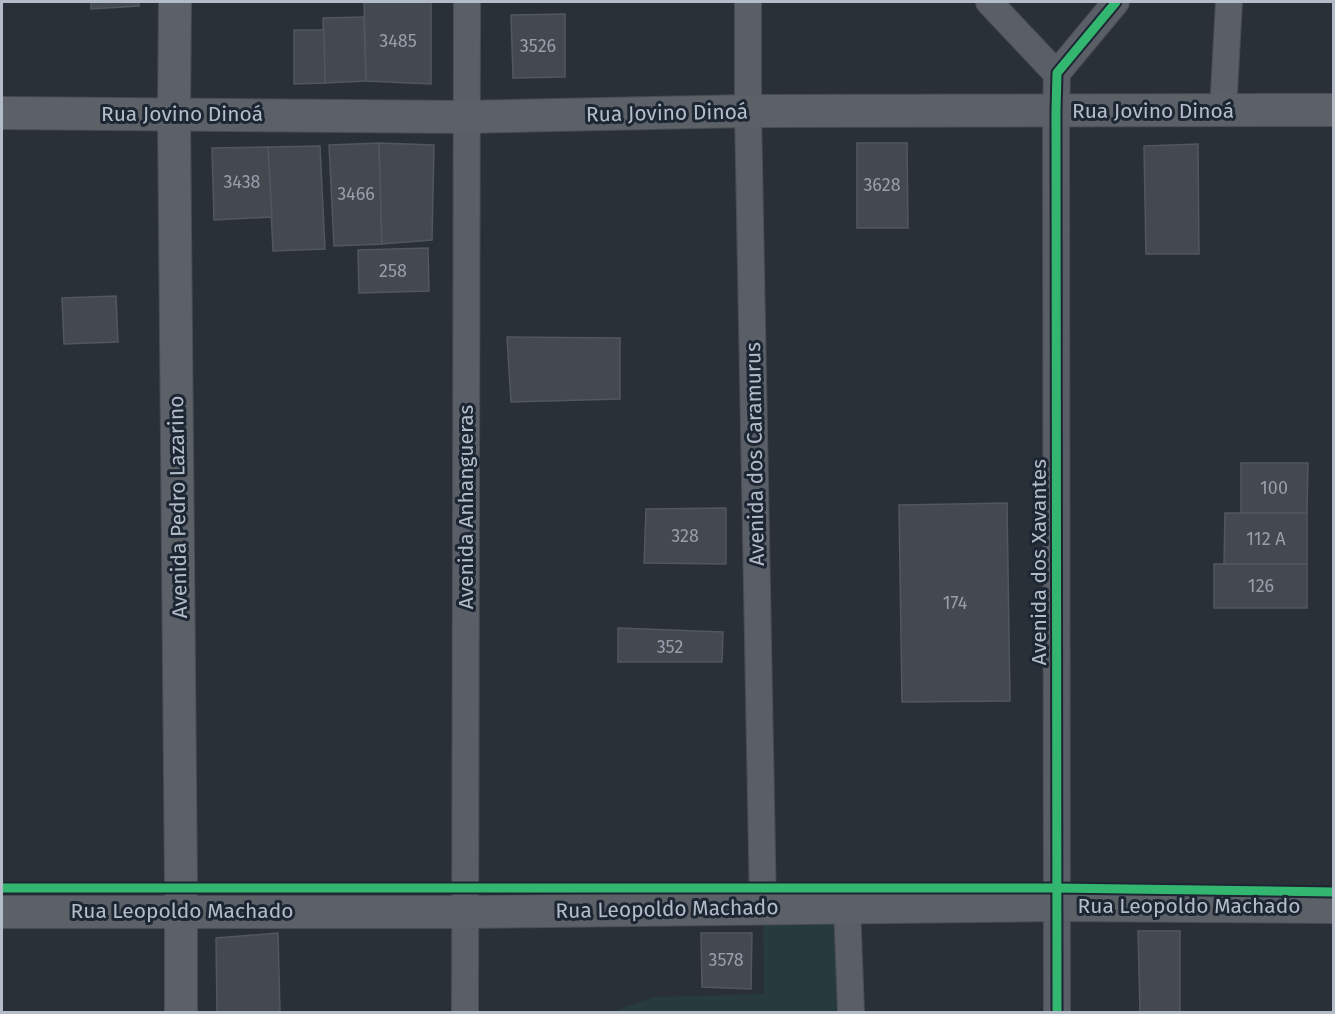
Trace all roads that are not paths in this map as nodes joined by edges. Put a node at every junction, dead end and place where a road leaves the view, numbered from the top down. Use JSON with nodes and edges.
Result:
{"nodes":[{"id":1,"x":175,"y":2,"type":"edge"},
{"id":2,"x":467,"y":2,"type":"edge"},
{"id":3,"x":748,"y":2,"type":"edge"},
{"id":4,"x":989,"y":2,"type":"edge"},
{"id":5,"x":1116,"y":2,"type":"edge"},
{"id":6,"x":1229,"y":2,"type":"edge"},
{"id":7,"x":1058,"y":74,"type":"junction"},
{"id":8,"x":1223,"y":110,"type":"junction"},
{"id":9,"x":1334,"y":110,"type":"edge"},
{"id":10,"x":748,"y":111,"type":"junction"},
{"id":11,"x":1056,"y":111,"type":"junction"},
{"id":12,"x":2,"y":113,"type":"edge"},
{"id":13,"x":174,"y":114,"type":"junction"},
{"id":14,"x":466,"y":117,"type":"junction"},
{"id":15,"x":1056,"y":905,"type":"junction"},
{"id":16,"x":848,"y":906,"type":"junction"},
{"id":17,"x":763,"y":907,"type":"junction"},
{"id":18,"x":1334,"y":907,"type":"edge"},
{"id":19,"x":182,"y":910,"type":"junction"},
{"id":20,"x":2,"y":912,"type":"edge"},
{"id":21,"x":465,"y":912,"type":"junction"},
{"id":22,"x":181,"y":1012,"type":"edge"},
{"id":23,"x":465,"y":1012,"type":"edge"},
{"id":24,"x":851,"y":1012,"type":"edge"},
{"id":25,"x":1057,"y":1012,"type":"edge"}],
"edges":[{"from":1,"to":13,"type":"main road","name":"Avenida Pedro Lazarino"},
{"from":2,"to":14,"type":"street","name":"Avenida Anhangueras"},
{"from":3,"to":10,"type":"street","name":"Avenida dos Caramurus"},
{"from":4,"to":7,"type":"street"},
{"from":5,"to":7,"type":"street"},
{"from":6,"to":8,"type":"street"},
{"from":7,"to":11,"type":"street","name":"Avenida dos Xavantes"},
{"from":8,"to":9,"type":"main road","name":"Rua Jovino Dinoá"},
{"from":8,"to":11,"type":"main road","name":"Rua Jovino Dinoá"},
{"from":10,"to":11,"type":"main road","name":"Rua Jovino Dinoá"},
{"from":10,"to":14,"type":"main road","name":"Rua Jovino Dinoá"},
{"from":10,"to":17,"type":"street","name":"Avenida dos Caramurus"},
{"from":11,"to":15,"type":"street","name":"Avenida dos Xavantes"},
{"from":12,"to":13,"type":"main road","name":"Rua Jovino Dinoá"},
{"from":13,"to":14,"type":"main road","name":"Rua Jovino Dinoá"},
{"from":13,"to":19,"type":"main road","name":"Avenida Pedro Lazarino"},
{"from":14,"to":21,"type":"street","name":"Avenida Anhangueras"},
{"from":15,"to":16,"type":"main road","name":"Rua Leopoldo Machado"},
{"from":15,"to":18,"type":"main road","name":"Rua Leopoldo Machado"},
{"from":15,"to":25,"type":"street","name":"Avenida dos Xavantes"},
{"from":16,"to":17,"type":"main road","name":"Rua Leopoldo Machado"},
{"from":16,"to":24,"type":"street"},
{"from":17,"to":21,"type":"main road","name":"Rua Leopoldo Machado"},
{"from":19,"to":20,"type":"main road","name":"Rua Leopoldo Machado"},
{"from":19,"to":21,"type":"main road","name":"Rua Leopoldo Machado"},
{"from":19,"to":22,"type":"main road","name":"Avenida Pedro Lazarino"},
{"from":21,"to":23,"type":"street","name":"Avenida Anhangueras"}]}
